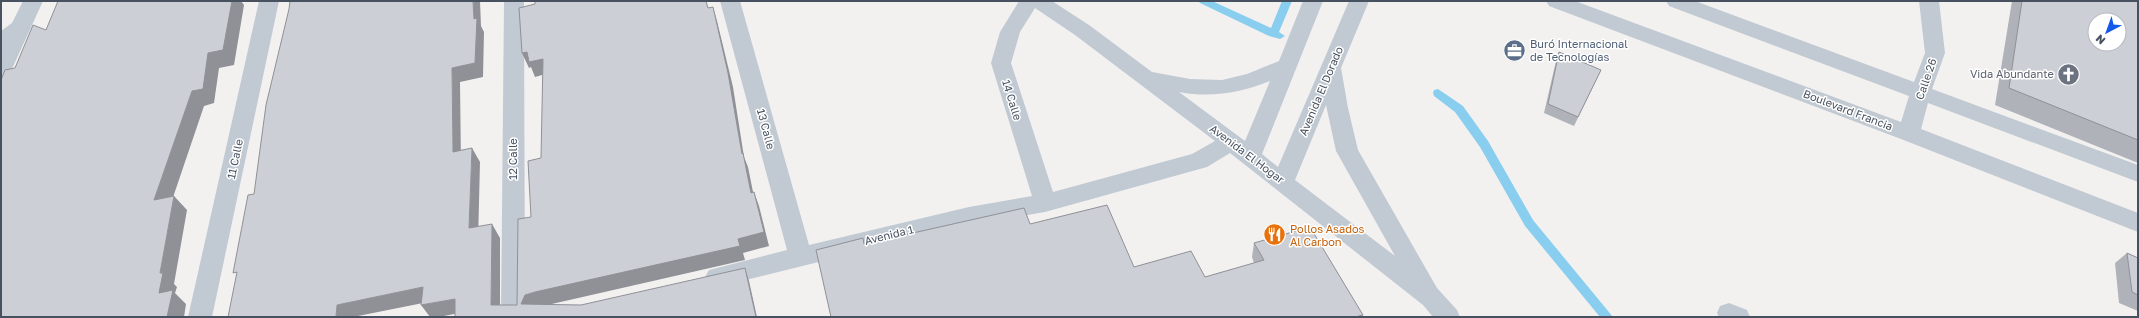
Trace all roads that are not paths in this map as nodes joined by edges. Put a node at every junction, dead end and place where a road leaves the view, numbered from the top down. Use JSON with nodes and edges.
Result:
{"nodes":[{"id":1,"x":33,"y":1,"type":"edge"},
{"id":2,"x":269,"y":1,"type":"edge"},
{"id":3,"x":514,"y":1,"type":"edge"},
{"id":4,"x":730,"y":1,"type":"edge"},
{"id":5,"x":1030,"y":1,"type":"edge"},
{"id":6,"x":1038,"y":1,"type":"edge"},
{"id":7,"x":1314,"y":1,"type":"edge"},
{"id":8,"x":1359,"y":1,"type":"edge"},
{"id":9,"x":1556,"y":1,"type":"edge"},
{"id":10,"x":1676,"y":1,"type":"edge"},
{"id":11,"x":1929,"y":1,"type":"edge"},
{"id":12,"x":20,"y":27,"type":"junction"},
{"id":13,"x":1,"y":41,"type":"edge"},
{"id":14,"x":1127,"y":65,"type":"junction"},
{"id":15,"x":1288,"y":65,"type":"junction"},
{"id":16,"x":1331,"y":67,"type":"junction"},
{"id":17,"x":1,"y":71,"type":"edge"},
{"id":18,"x":1920,"y":93,"type":"junction"},
{"id":19,"x":1909,"y":133,"type":"junction"},
{"id":20,"x":1231,"y":142,"type":"junction"},
{"id":21,"x":1250,"y":157,"type":"junction"},
{"id":22,"x":2138,"y":174,"type":"edge"},
{"id":23,"x":1282,"y":182,"type":"junction"},
{"id":24,"x":1045,"y":203,"type":"junction"},
{"id":25,"x":2138,"y":222,"type":"edge"},
{"id":26,"x":801,"y":258,"type":"junction"},
{"id":27,"x":692,"y":283,"type":"edge"},
{"id":28,"x":1432,"y":298,"type":"junction"},
{"id":29,"x":200,"y":317,"type":"edge"},
{"id":30,"x":513,"y":317,"type":"edge"},
{"id":31,"x":1448,"y":317,"type":"edge"}],
"edges":[{"from":1,"to":12,"type":"street"},
{"from":2,"to":29,"type":"street","name":"11 Calle"},
{"from":3,"to":30,"type":"street","name":"12 Calle"},
{"from":4,"to":26,"type":"street","name":"13 Calle"},
{"from":5,"to":24,"type":"street","name":"14 Calle"},
{"from":6,"to":14,"type":"street","name":"Avenida El Hogar"},
{"from":7,"to":15,"type":"street"},
{"from":8,"to":16,"type":"street","name":"Avenida El Dorado"},
{"from":9,"to":19,"type":"street","name":"Boulevard Francia"},
{"from":10,"to":18,"type":"street"},
{"from":11,"to":18,"type":"street","name":"Calle 26"},
{"from":12,"to":13,"type":"street"},
{"from":12,"to":17,"type":"street"},
{"from":14,"to":15,"type":"street"},
{"from":14,"to":20,"type":"street","name":"Avenida El Hogar"},
{"from":15,"to":21,"type":"street"},
{"from":16,"to":23,"type":"street","name":"Avenida El Dorado"},
{"from":16,"to":28,"type":"street"},
{"from":18,"to":19,"type":"street","name":"Calle 26"},
{"from":18,"to":22,"type":"street"},
{"from":19,"to":25,"type":"street","name":"Boulevard Francia"},
{"from":20,"to":21,"type":"street","name":"Avenida El Hogar"},
{"from":20,"to":24,"type":"street","name":"Avenida 1"},
{"from":21,"to":23,"type":"street","name":"Avenida El Hogar"},
{"from":23,"to":28,"type":"street","name":"Avenida El Hogar"},
{"from":24,"to":26,"type":"street","name":"Avenida 1"},
{"from":26,"to":27,"type":"street","name":"Avenida 1"},
{"from":28,"to":31,"type":"street","name":"Avenida El Hogar"}]}
